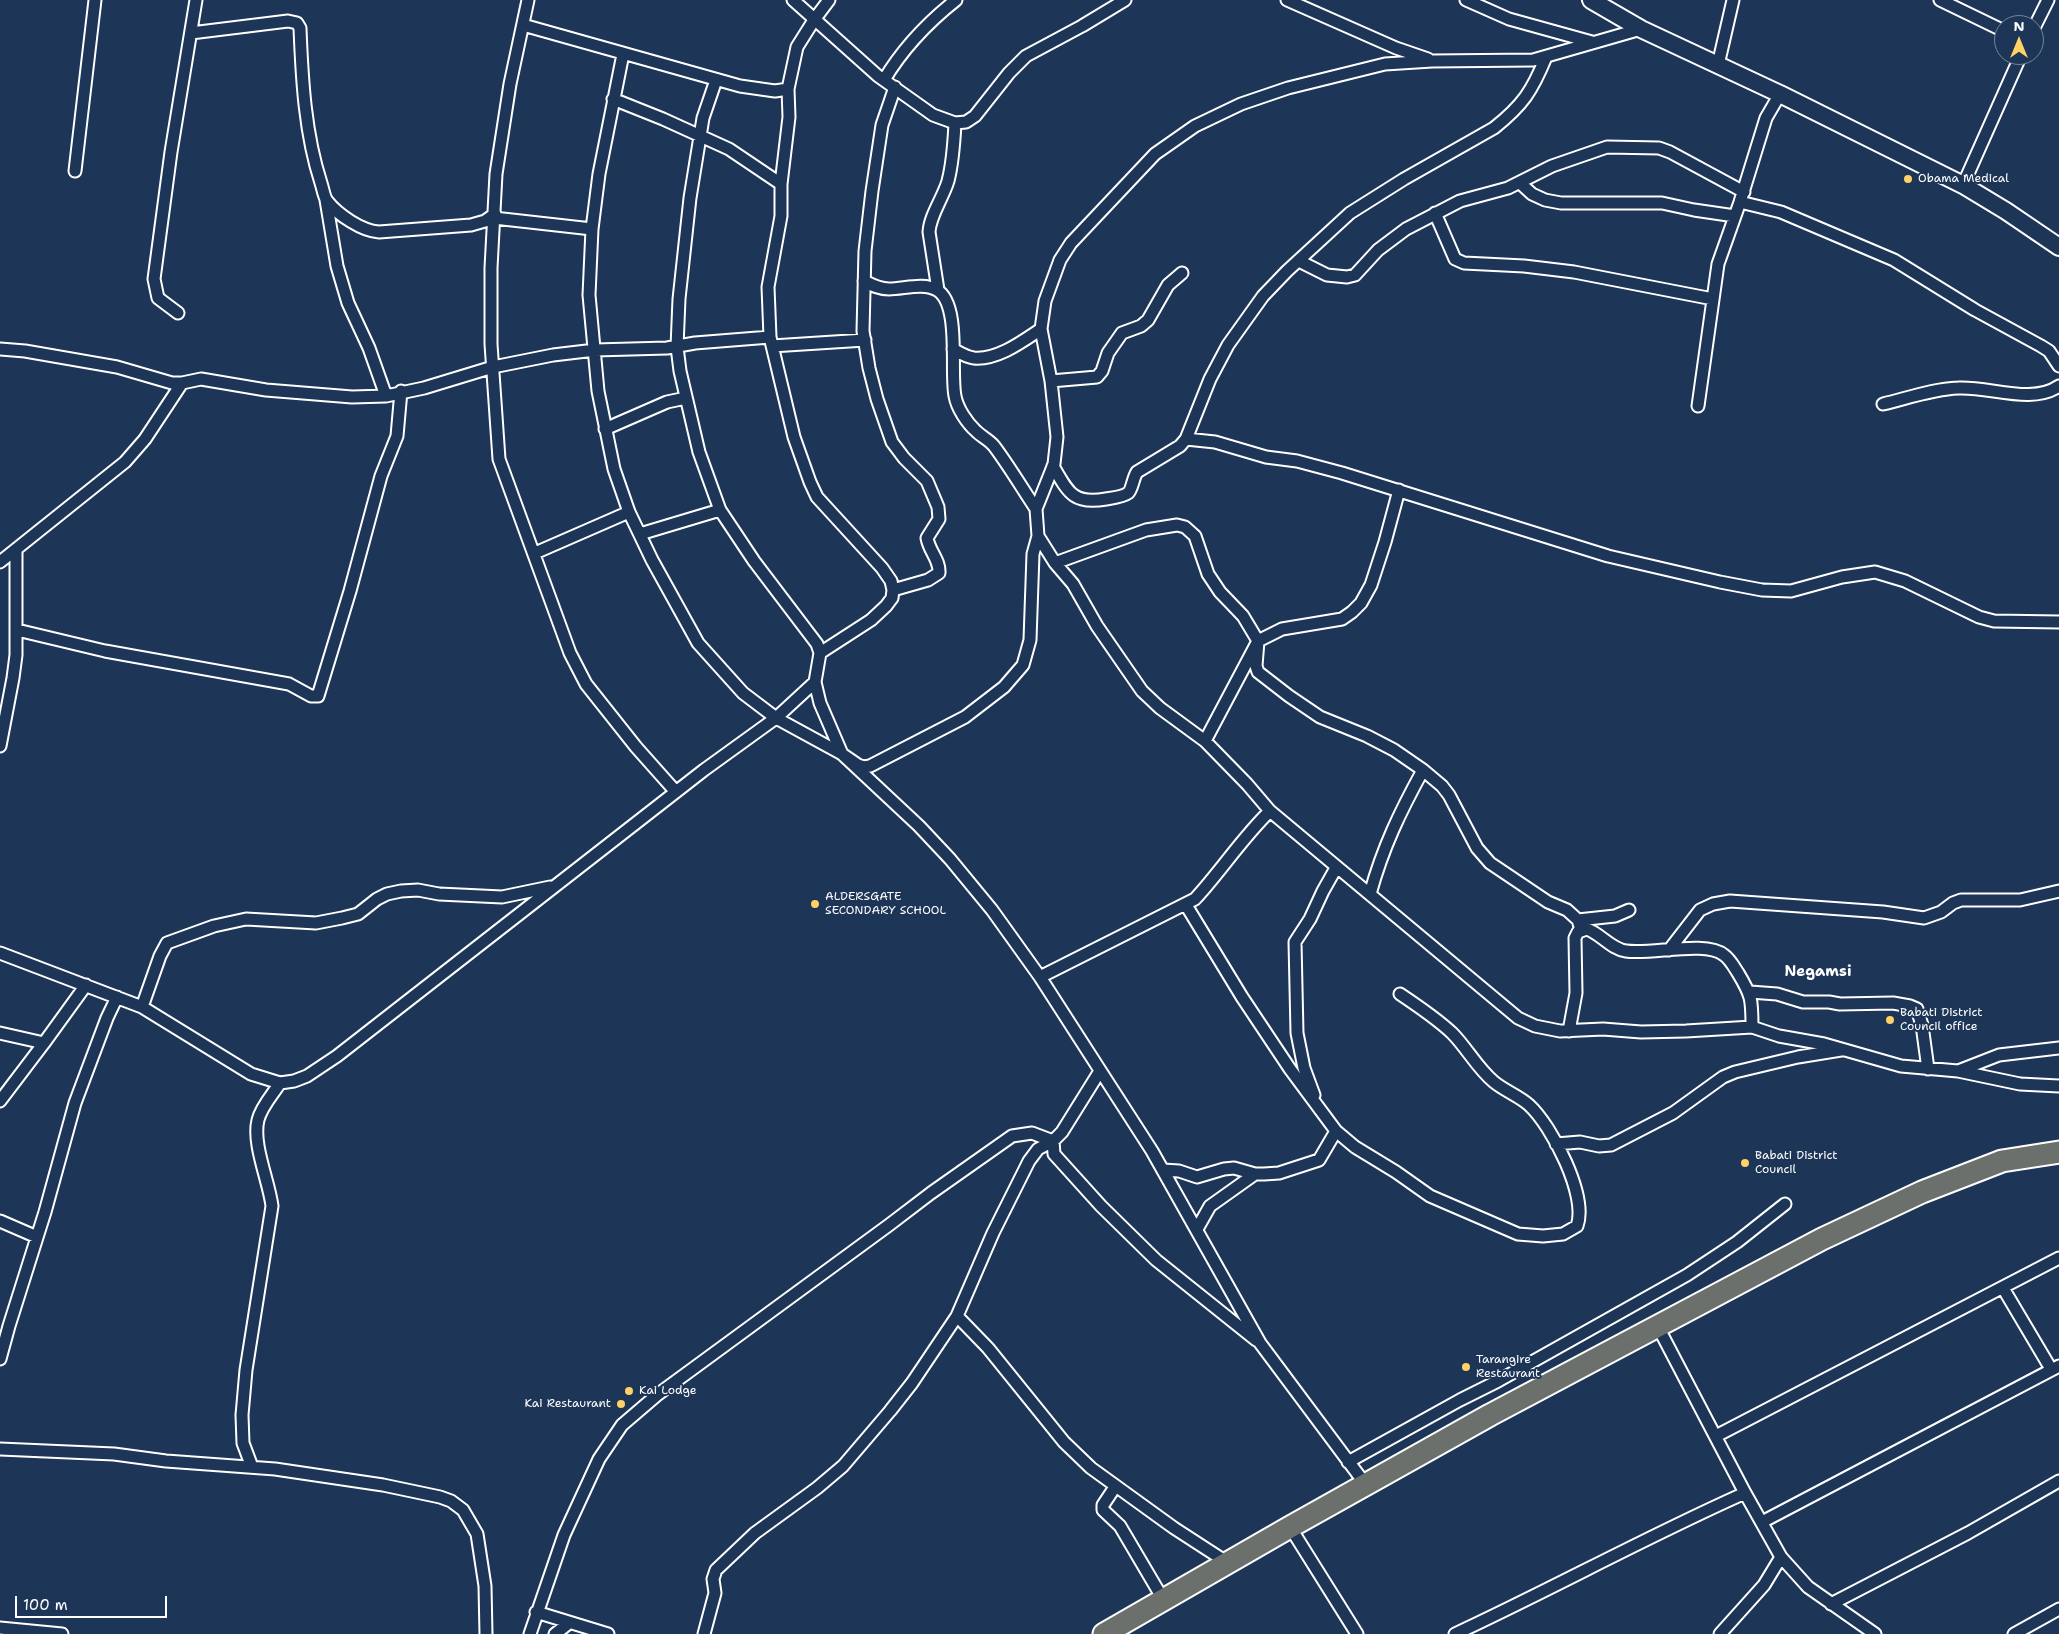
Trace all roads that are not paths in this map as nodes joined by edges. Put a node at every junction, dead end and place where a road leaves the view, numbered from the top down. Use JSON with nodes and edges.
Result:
{"nodes":[{"id":1,"x":95,"y":0,"type":"edge"},
{"id":2,"x":196,"y":0,"type":"edge"},
{"id":3,"x":528,"y":0,"type":"edge"},
{"id":4,"x":793,"y":0,"type":"edge"},
{"id":5,"x":829,"y":0,"type":"edge"},
{"id":6,"x":956,"y":0,"type":"edge"},
{"id":7,"x":1125,"y":0,"type":"edge"},
{"id":8,"x":1287,"y":0,"type":"edge"},
{"id":9,"x":1466,"y":0,"type":"edge"},
{"id":10,"x":1591,"y":0,"type":"edge"},
{"id":11,"x":1733,"y":0,"type":"edge"},
{"id":12,"x":1940,"y":0,"type":"edge"},
{"id":13,"x":2048,"y":0,"type":"edge"},
{"id":14,"x":2040,"y":15,"type":"edge"},
{"id":15,"x":814,"y":20,"type":"junction"},
{"id":16,"x":523,"y":25,"type":"junction"},
{"id":17,"x":1994,"y":26,"type":"edge"},
{"id":18,"x":1641,"y":29,"type":"junction"},
{"id":19,"x":191,"y":32,"type":"junction"},
{"id":20,"x":1592,"y":42,"type":"junction"},
{"id":21,"x":623,"y":54,"type":"junction"},
{"id":22,"x":1546,"y":57,"type":"junction"},
{"id":23,"x":1432,"y":61,"type":"junction"},
{"id":24,"x":1718,"y":65,"type":"junction"},
{"id":25,"x":2017,"y":65,"type":"edge"},
{"id":26,"x":716,"y":80,"type":"junction"},
{"id":27,"x":884,"y":80,"type":"junction"},
{"id":28,"x":895,"y":87,"type":"junction"},
{"id":29,"x":788,"y":89,"type":"junction"},
{"id":30,"x":1780,"y":94,"type":"junction"},
{"id":31,"x":613,"y":99,"type":"junction"},
{"id":32,"x":955,"y":123,"type":"junction"},
{"id":33,"x":701,"y":136,"type":"junction"},
{"id":34,"x":75,"y":172,"type":"dead end"},
{"id":35,"x":1520,"y":183,"type":"junction"},
{"id":36,"x":781,"y":184,"type":"junction"},
{"id":37,"x":1963,"y":185,"type":"junction"},
{"id":38,"x":1742,"y":197,"type":"junction"},
{"id":39,"x":326,"y":200,"type":"junction"},
{"id":40,"x":1435,"y":213,"type":"junction"},
{"id":41,"x":494,"y":216,"type":"junction"},
{"id":42,"x":1735,"y":216,"type":"junction"},
{"id":43,"x":592,"y":229,"type":"junction"},
{"id":44,"x":2059,"y":247,"type":"edge"},
{"id":45,"x":1299,"y":261,"type":"junction"},
{"id":46,"x":1182,"y":272,"type":"dead end"},
{"id":47,"x":864,"y":281,"type":"junction"},
{"id":48,"x":938,"y":290,"type":"junction"},
{"id":49,"x":1713,"y":299,"type":"junction"},
{"id":50,"x":178,"y":313,"type":"dead end"},
{"id":51,"x":1041,"y":329,"type":"junction"},
{"id":52,"x":865,"y":340,"type":"junction"},
{"id":53,"x":771,"y":341,"type":"junction"},
{"id":54,"x":678,"y":347,"type":"junction"},
{"id":55,"x":0,"y":349,"type":"edge"},
{"id":56,"x":953,"y":349,"type":"junction"},
{"id":57,"x":595,"y":350,"type":"junction"},
{"id":58,"x":2059,"y":366,"type":"edge"},
{"id":59,"x":493,"y":367,"type":"junction"},
{"id":60,"x":1052,"y":381,"type":"junction"},
{"id":61,"x":182,"y":383,"type":"junction"},
{"id":62,"x":2059,"y":387,"type":"edge"},
{"id":63,"x":401,"y":392,"type":"junction"},
{"id":64,"x":386,"y":396,"type":"junction"},
{"id":65,"x":686,"y":398,"type":"junction"},
{"id":66,"x":1883,"y":404,"type":"dead end"},
{"id":67,"x":1698,"y":406,"type":"dead end"},
{"id":68,"x":605,"y":429,"type":"junction"},
{"id":69,"x":1186,"y":439,"type":"junction"},
{"id":70,"x":1053,"y":466,"type":"junction"},
{"id":71,"x":1399,"y":490,"type":"junction"},
{"id":72,"x":1036,"y":509,"type":"junction"},
{"id":73,"x":720,"y":510,"type":"junction"},
{"id":74,"x":629,"y":512,"type":"junction"},
{"id":75,"x":640,"y":534,"type":"junction"},
{"id":76,"x":1038,"y":536,"type":"junction"},
{"id":77,"x":16,"y":550,"type":"junction"},
{"id":78,"x":535,"y":553,"type":"junction"},
{"id":79,"x":0,"y":562,"type":"edge"},
{"id":80,"x":1055,"y":563,"type":"junction"},
{"id":81,"x":893,"y":590,"type":"junction"},
{"id":82,"x":2059,"y":622,"type":"edge"},
{"id":83,"x":16,"y":630,"type":"junction"},
{"id":84,"x":1258,"y":641,"type":"junction"},
{"id":85,"x":820,"y":653,"type":"junction"},
{"id":86,"x":815,"y":682,"type":"junction"},
{"id":87,"x":776,"y":718,"type":"junction"},
{"id":88,"x":1205,"y":741,"type":"junction"},
{"id":89,"x":0,"y":746,"type":"edge"},
{"id":90,"x":842,"y":754,"type":"junction"},
{"id":91,"x":1423,"y":770,"type":"junction"},
{"id":92,"x":676,"y":792,"type":"junction"},
{"id":93,"x":1270,"y":811,"type":"junction"},
{"id":94,"x":1336,"y":868,"type":"junction"},
{"id":95,"x":554,"y":886,"type":"junction"},
{"id":96,"x":2059,"y":891,"type":"edge"},
{"id":97,"x":1370,"y":894,"type":"junction"},
{"id":98,"x":1186,"y":905,"type":"junction"},
{"id":99,"x":1629,"y":910,"type":"dead end"},
{"id":100,"x":1580,"y":925,"type":"junction"},
{"id":101,"x":1669,"y":950,"type":"junction"},
{"id":102,"x":0,"y":953,"type":"edge"},
{"id":103,"x":1040,"y":977,"type":"junction"},
{"id":104,"x":86,"y":985,"type":"junction"},
{"id":105,"x":1750,"y":992,"type":"junction"},
{"id":106,"x":1400,"y":994,"type":"dead end"},
{"id":107,"x":117,"y":997,"type":"junction"},
{"id":108,"x":142,"y":1007,"type":"junction"},
{"id":109,"x":1752,"y":1027,"type":"junction"},
{"id":110,"x":1569,"y":1031,"type":"junction"},
{"id":111,"x":0,"y":1033,"type":"edge"},
{"id":112,"x":44,"y":1044,"type":"junction"},
{"id":113,"x":2059,"y":1048,"type":"edge"},
{"id":114,"x":1845,"y":1050,"type":"junction"},
{"id":115,"x":1928,"y":1069,"type":"junction"},
{"id":116,"x":1100,"y":1071,"type":"junction"},
{"id":117,"x":1958,"y":1071,"type":"junction"},
{"id":118,"x":280,"y":1083,"type":"junction"},
{"id":119,"x":2059,"y":1086,"type":"edge"},
{"id":120,"x":0,"y":1101,"type":"edge"},
{"id":121,"x":1317,"y":1105,"type":"junction"},
{"id":122,"x":1336,"y":1131,"type":"junction"},
{"id":123,"x":1053,"y":1141,"type":"junction"},
{"id":124,"x":1556,"y":1144,"type":"junction"},
{"id":125,"x":2059,"y":1152,"type":"edge"},
{"id":126,"x":1163,"y":1170,"type":"junction"},
{"id":127,"x":1255,"y":1174,"type":"junction"},
{"id":128,"x":1785,"y":1204,"type":"dead end"},
{"id":129,"x":0,"y":1222,"type":"edge"},
{"id":130,"x":1197,"y":1229,"type":"junction"},
{"id":131,"x":37,"y":1237,"type":"junction"},
{"id":132,"x":2059,"y":1258,"type":"edge"},
{"id":133,"x":2003,"y":1288,"type":"junction"},
{"id":134,"x":957,"y":1316,"type":"junction"},
{"id":135,"x":1658,"y":1327,"type":"junction"},
{"id":136,"x":1260,"y":1343,"type":"junction"},
{"id":137,"x":0,"y":1359,"type":"edge"},
{"id":138,"x":2055,"y":1368,"type":"edge"},
{"id":139,"x":1716,"y":1436,"type":"junction"},
{"id":140,"x":0,"y":1449,"type":"edge"},
{"id":141,"x":1348,"y":1462,"type":"junction"},
{"id":142,"x":252,"y":1467,"type":"junction"},
{"id":143,"x":2059,"y":1481,"type":"edge"},
{"id":144,"x":1366,"y":1485,"type":"junction"},
{"id":145,"x":1115,"y":1487,"type":"junction"},
{"id":146,"x":1744,"y":1493,"type":"junction"},
{"id":147,"x":1762,"y":1522,"type":"junction"},
{"id":148,"x":1290,"y":1527,"type":"junction"},
{"id":149,"x":1781,"y":1557,"type":"junction"},
{"id":150,"x":1228,"y":1563,"type":"junction"},
{"id":151,"x":1163,"y":1599,"type":"junction"},
{"id":152,"x":1830,"y":1604,"type":"junction"},
{"id":153,"x":2059,"y":1609,"type":"edge"},
{"id":154,"x":536,"y":1612,"type":"junction"},
{"id":155,"x":569,"y":1623,"type":"junction"},
{"id":156,"x":0,"y":1628,"type":"edge"},
{"id":157,"x":62,"y":1634,"type":"edge"},
{"id":158,"x":486,"y":1634,"type":"edge"},
{"id":159,"x":530,"y":1634,"type":"edge"},
{"id":160,"x":555,"y":1634,"type":"edge"},
{"id":161,"x":608,"y":1634,"type":"edge"},
{"id":162,"x":704,"y":1634,"type":"edge"},
{"id":163,"x":1104,"y":1634,"type":"edge"},
{"id":164,"x":1357,"y":1634,"type":"edge"},
{"id":165,"x":1455,"y":1634,"type":"edge"},
{"id":166,"x":1720,"y":1634,"type":"edge"},
{"id":167,"x":1875,"y":1634,"type":"edge"},
{"id":168,"x":2014,"y":1634,"type":"edge"}],
"edges":[{"from":1,"to":34,"type":"street"},
{"from":2,"to":19,"type":"street"},
{"from":3,"to":16,"type":"street"},
{"from":4,"to":15,"type":"street"},
{"from":5,"to":15,"type":"street"},
{"from":6,"to":27,"type":"street"},
{"from":7,"to":32,"type":"street"},
{"from":8,"to":23,"type":"street"},
{"from":9,"to":20,"type":"street"},
{"from":10,"to":18,"type":"street"},
{"from":11,"to":24,"type":"street"},
{"from":12,"to":17,"type":"street"},
{"from":13,"to":14,"type":"street"},
{"from":15,"to":27,"type":"street"},
{"from":15,"to":29,"type":"street"},
{"from":16,"to":21,"type":"street"},
{"from":16,"to":41,"type":"street"},
{"from":18,"to":20,"type":"street"},
{"from":18,"to":24,"type":"street"},
{"from":19,"to":39,"type":"street"},
{"from":19,"to":50,"type":"street"},
{"from":20,"to":22,"type":"street"},
{"from":21,"to":26,"type":"street"},
{"from":21,"to":31,"type":"street"},
{"from":22,"to":23,"type":"street"},
{"from":22,"to":45,"type":"street"},
{"from":23,"to":51,"type":"street"},
{"from":24,"to":30,"type":"street"},
{"from":25,"to":37,"type":"street"},
{"from":26,"to":29,"type":"street"},
{"from":26,"to":33,"type":"street"},
{"from":27,"to":28,"type":"street"},
{"from":28,"to":32,"type":"street"},
{"from":28,"to":47,"type":"street"},
{"from":29,"to":36,"type":"street"},
{"from":30,"to":37,"type":"street"},
{"from":30,"to":38,"type":"street"},
{"from":31,"to":33,"type":"street"},
{"from":31,"to":43,"type":"street"},
{"from":32,"to":48,"type":"street"},
{"from":33,"to":36,"type":"street"},
{"from":33,"to":54,"type":"street"},
{"from":35,"to":38,"type":"street"},
{"from":35,"to":40,"type":"street"},
{"from":35,"to":42,"type":"street"},
{"from":36,"to":53,"type":"street"},
{"from":37,"to":44,"type":"street"},
{"from":38,"to":42,"type":"street"},
{"from":38,"to":58,"type":"street"},
{"from":39,"to":41,"type":"street"},
{"from":39,"to":64,"type":"street"},
{"from":40,"to":45,"type":"street"},
{"from":40,"to":49,"type":"street"},
{"from":41,"to":43,"type":"street"},
{"from":41,"to":59,"type":"street"},
{"from":42,"to":49,"type":"street"},
{"from":43,"to":57,"type":"street"},
{"from":45,"to":69,"type":"street"},
{"from":46,"to":60,"type":"street"},
{"from":47,"to":48,"type":"street"},
{"from":47,"to":52,"type":"street"},
{"from":48,"to":56,"type":"street"},
{"from":49,"to":67,"type":"street"},
{"from":51,"to":56,"type":"street"},
{"from":51,"to":60,"type":"street"},
{"from":52,"to":53,"type":"street"},
{"from":52,"to":81,"type":"street"},
{"from":53,"to":54,"type":"street"},
{"from":53,"to":81,"type":"street"},
{"from":54,"to":57,"type":"street"},
{"from":54,"to":65,"type":"street"},
{"from":55,"to":61,"type":"street"},
{"from":56,"to":72,"type":"street"},
{"from":57,"to":59,"type":"street"},
{"from":57,"to":68,"type":"street"},
{"from":59,"to":63,"type":"street"},
{"from":59,"to":78,"type":"street"},
{"from":60,"to":70,"type":"street"},
{"from":61,"to":64,"type":"street"},
{"from":61,"to":77,"type":"street"},
{"from":62,"to":66,"type":"street"},
{"from":63,"to":64,"type":"street"},
{"from":63,"to":83,"type":"street"},
{"from":65,"to":68,"type":"street"},
{"from":65,"to":73,"type":"street"},
{"from":68,"to":74,"type":"street"},
{"from":69,"to":70,"type":"street"},
{"from":69,"to":71,"type":"street"},
{"from":70,"to":72,"type":"street"},
{"from":71,"to":82,"type":"street"},
{"from":71,"to":84,"type":"street"},
{"from":72,"to":76,"type":"street"},
{"from":73,"to":75,"type":"street"},
{"from":73,"to":85,"type":"street"},
{"from":74,"to":75,"type":"street"},
{"from":74,"to":78,"type":"street"},
{"from":75,"to":87,"type":"street"},
{"from":76,"to":80,"type":"street"},
{"from":76,"to":90,"type":"street"},
{"from":77,"to":79,"type":"street"},
{"from":77,"to":83,"type":"street"},
{"from":78,"to":92,"type":"street"},
{"from":80,"to":84,"type":"street"},
{"from":80,"to":88,"type":"street"},
{"from":81,"to":85,"type":"street"},
{"from":83,"to":89,"type":"street"},
{"from":84,"to":88,"type":"street"},
{"from":84,"to":91,"type":"street"},
{"from":85,"to":86,"type":"street"},
{"from":86,"to":87,"type":"street"},
{"from":86,"to":90,"type":"street"},
{"from":87,"to":90,"type":"street"},
{"from":87,"to":92,"type":"street"},
{"from":88,"to":93,"type":"street"},
{"from":90,"to":103,"type":"street"},
{"from":91,"to":97,"type":"street"},
{"from":91,"to":100,"type":"street"},
{"from":92,"to":95,"type":"street"},
{"from":93,"to":94,"type":"street"},
{"from":93,"to":98,"type":"street"},
{"from":94,"to":97,"type":"street"},
{"from":94,"to":121,"type":"street"},
{"from":95,"to":108,"type":"street"},
{"from":95,"to":118,"type":"street"},
{"from":96,"to":101,"type":"street"},
{"from":97,"to":110,"type":"street"},
{"from":98,"to":103,"type":"street"},
{"from":98,"to":121,"type":"street"},
{"from":99,"to":100,"type":"street"},
{"from":100,"to":101,"type":"street"},
{"from":100,"to":110,"type":"street"},
{"from":101,"to":105,"type":"street"},
{"from":102,"to":104,"type":"street"},
{"from":103,"to":116,"type":"street"},
{"from":104,"to":107,"type":"street"},
{"from":104,"to":112,"type":"street"},
{"from":105,"to":109,"type":"street"},
{"from":105,"to":115,"type":"street"},
{"from":106,"to":124,"type":"street"},
{"from":107,"to":108,"type":"street"},
{"from":107,"to":131,"type":"street"},
{"from":108,"to":118,"type":"street"},
{"from":109,"to":110,"type":"street"},
{"from":109,"to":114,"type":"street"},
{"from":111,"to":112,"type":"street"},
{"from":112,"to":120,"type":"street"},
{"from":113,"to":117,"type":"street"},
{"from":114,"to":115,"type":"street"},
{"from":114,"to":124,"type":"street"},
{"from":115,"to":117,"type":"street"},
{"from":116,"to":123,"type":"street"},
{"from":116,"to":126,"type":"street"},
{"from":117,"to":119,"type":"street"},
{"from":118,"to":142,"type":"street"},
{"from":121,"to":122,"type":"street"},
{"from":122,"to":124,"type":"street"},
{"from":122,"to":127,"type":"street"},
{"from":123,"to":134,"type":"street"},
{"from":123,"to":136,"type":"street"},
{"from":123,"to":154,"type":"street"},
{"from":125,"to":135,"type":"highway"},
{"from":126,"to":127,"type":"street"},
{"from":126,"to":130,"type":"street"},
{"from":127,"to":130,"type":"street"},
{"from":128,"to":141,"type":"street"},
{"from":129,"to":131,"type":"street"},
{"from":130,"to":136,"type":"street"},
{"from":131,"to":137,"type":"street"},
{"from":132,"to":133,"type":"street"},
{"from":133,"to":138,"type":"street"},
{"from":133,"to":139,"type":"street"},
{"from":134,"to":145,"type":"street"},
{"from":134,"to":162,"type":"street"},
{"from":135,"to":139,"type":"street"},
{"from":135,"to":144,"type":"highway"},
{"from":136,"to":141,"type":"street"},
{"from":138,"to":147,"type":"street"},
{"from":139,"to":146,"type":"street"},
{"from":140,"to":142,"type":"street"},
{"from":141,"to":144,"type":"street"},
{"from":142,"to":158,"type":"street"},
{"from":143,"to":152,"type":"street"},
{"from":144,"to":148,"type":"highway"},
{"from":145,"to":150,"type":"street"},
{"from":145,"to":151,"type":"street"},
{"from":146,"to":147,"type":"street"},
{"from":146,"to":165,"type":"street"},
{"from":147,"to":149,"type":"street"},
{"from":148,"to":150,"type":"highway"},
{"from":148,"to":164,"type":"street"},
{"from":149,"to":152,"type":"street"},
{"from":149,"to":166,"type":"street"},
{"from":150,"to":151,"type":"highway"},
{"from":151,"to":163,"type":"highway"},
{"from":152,"to":167,"type":"street"},
{"from":153,"to":168,"type":"street"},
{"from":154,"to":155,"type":"street"},
{"from":154,"to":159,"type":"street"},
{"from":155,"to":160,"type":"street"},
{"from":155,"to":161,"type":"street"},
{"from":156,"to":157,"type":"street"}]}
